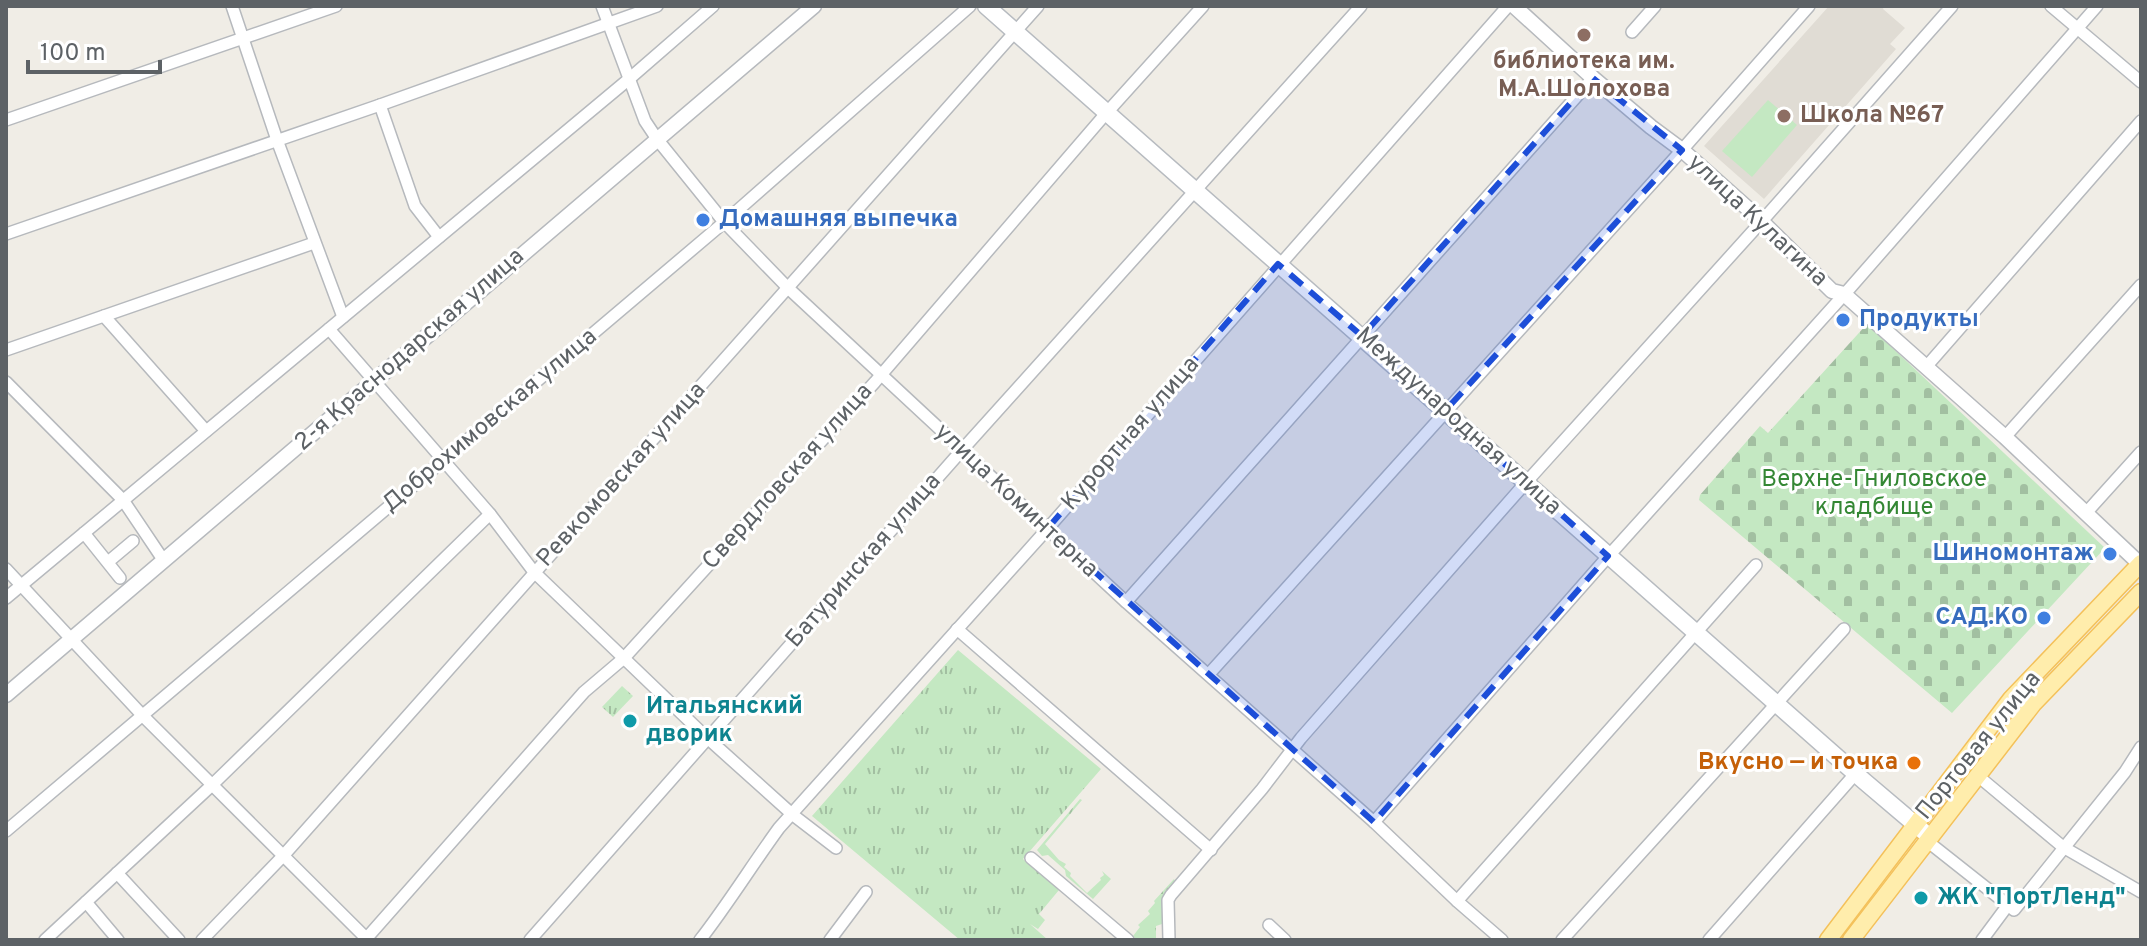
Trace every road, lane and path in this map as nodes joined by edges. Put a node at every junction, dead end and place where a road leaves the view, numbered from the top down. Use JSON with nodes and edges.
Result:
{"nodes":[{"id":1,"x":232,"y":6,"type":"edge"},
{"id":2,"x":336,"y":6,"type":"edge"},
{"id":3,"x":602,"y":6,"type":"edge"},
{"id":4,"x":657,"y":6,"type":"edge"},
{"id":5,"x":713,"y":6,"type":"edge"},
{"id":6,"x":814,"y":6,"type":"edge"},
{"id":7,"x":970,"y":6,"type":"edge"},
{"id":8,"x":986,"y":6,"type":"edge"},
{"id":9,"x":1038,"y":6,"type":"edge"},
{"id":10,"x":1203,"y":6,"type":"edge"},
{"id":11,"x":1361,"y":6,"type":"edge"},
{"id":12,"x":1511,"y":6,"type":"edge"},
{"id":13,"x":1655,"y":6,"type":"edge"},
{"id":14,"x":1809,"y":6,"type":"edge"},
{"id":15,"x":1952,"y":6,"type":"edge"},
{"id":16,"x":2051,"y":6,"type":"edge"},
{"id":17,"x":2097,"y":6,"type":"edge"},
{"id":18,"x":609,"y":24,"type":"junction"},
{"id":19,"x":2076,"y":29,"type":"junction"},
{"id":20,"x":1015,"y":32,"type":"junction"},
{"id":21,"x":1632,"y":32,"type":"dead end"},
{"id":22,"x":243,"y":39,"type":"junction"},
{"id":23,"x":1593,"y":78,"type":"junction"},
{"id":24,"x":629,"y":79,"type":"junction"},
{"id":25,"x":2141,"y":82,"type":"edge"},
{"id":26,"x":380,"y":105,"type":"junction"},
{"id":27,"x":1107,"y":113,"type":"junction"},
{"id":28,"x":6,"y":120,"type":"edge"},
{"id":29,"x":2141,"y":121,"type":"edge"},
{"id":30,"x":657,"y":139,"type":"junction"},
{"id":31,"x":277,"y":140,"type":"junction"},
{"id":32,"x":1682,"y":150,"type":"junction"},
{"id":33,"x":1196,"y":192,"type":"junction"},
{"id":34,"x":1762,"y":221,"type":"junction"},
{"id":35,"x":724,"y":222,"type":"junction"},
{"id":36,"x":6,"y":234,"type":"edge"},
{"id":37,"x":439,"y":237,"type":"junction"},
{"id":38,"x":314,"y":243,"type":"junction"},
{"id":39,"x":1278,"y":264,"type":"junction"},
{"id":40,"x":2141,"y":285,"type":"edge"},
{"id":41,"x":788,"y":288,"type":"junction"},
{"id":42,"x":1844,"y":294,"type":"junction"},
{"id":43,"x":104,"y":316,"type":"junction"},
{"id":44,"x":343,"y":317,"type":"junction"},
{"id":45,"x":329,"y":329,"type":"junction"},
{"id":46,"x":1362,"y":336,"type":"junction"},
{"id":47,"x":6,"y":350,"type":"edge"},
{"id":48,"x":1926,"y":367,"type":"junction"},
{"id":49,"x":881,"y":376,"type":"junction"},
{"id":50,"x":374,"y":381,"type":"junction"},
{"id":51,"x":6,"y":382,"type":"edge"},
{"id":52,"x":1445,"y":411,"type":"junction"},
{"id":53,"x":206,"y":431,"type":"junction"},
{"id":54,"x":2005,"y":437,"type":"junction"},
{"id":55,"x":962,"y":450,"type":"junction"},
{"id":56,"x":2141,"y":452,"type":"edge"},
{"id":57,"x":443,"y":461,"type":"junction"},
{"id":58,"x":1525,"y":483,"type":"junction"},
{"id":59,"x":123,"y":500,"type":"junction"},
{"id":60,"x":2086,"y":513,"type":"junction"},
{"id":61,"x":490,"y":514,"type":"junction"},
{"id":62,"x":1047,"y":529,"type":"junction"},
{"id":63,"x":84,"y":533,"type":"junction"},
{"id":64,"x":133,"y":541,"type":"dead end"},
{"id":65,"x":1608,"y":556,"type":"junction"},
{"id":66,"x":164,"y":561,"type":"junction"},
{"id":67,"x":108,"y":562,"type":"junction"},
{"id":68,"x":2141,"y":564,"type":"edge"},
{"id":69,"x":1756,"y":565,"type":"dead end"},
{"id":70,"x":6,"y":569,"type":"edge"},
{"id":71,"x":534,"y":572,"type":"junction"},
{"id":72,"x":120,"y":578,"type":"dead end"},
{"id":73,"x":22,"y":584,"type":"junction"},
{"id":74,"x":2141,"y":592,"type":"edge"},
{"id":75,"x":6,"y":598,"type":"edge"},
{"id":76,"x":1126,"y":602,"type":"junction"},
{"id":77,"x":957,"y":629,"type":"junction"},
{"id":78,"x":1844,"y":629,"type":"dead end"},
{"id":79,"x":1695,"y":633,"type":"junction"},
{"id":80,"x":71,"y":640,"type":"junction"},
{"id":81,"x":624,"y":658,"type":"junction"},
{"id":82,"x":1209,"y":674,"type":"junction"},
{"id":83,"x":2033,"y":676,"type":"junction"},
{"id":84,"x":2050,"y":687,"type":"junction"},
{"id":85,"x":6,"y":695,"type":"edge"},
{"id":86,"x":1777,"y":704,"type":"junction"},
{"id":87,"x":143,"y":716,"type":"junction"},
{"id":88,"x":708,"y":738,"type":"junction"},
{"id":89,"x":2141,"y":747,"type":"edge"},
{"id":90,"x":1293,"y":750,"type":"junction"},
{"id":91,"x":1856,"y":773,"type":"junction"},
{"id":92,"x":1978,"y":776,"type":"junction"},
{"id":93,"x":212,"y":785,"type":"junction"},
{"id":94,"x":793,"y":815,"type":"junction"},
{"id":95,"x":1374,"y":822,"type":"junction"},
{"id":96,"x":1915,"y":826,"type":"junction"},
{"id":97,"x":6,"y":831,"type":"edge"},
{"id":98,"x":1928,"y":839,"type":"junction"},
{"id":99,"x":2063,"y":847,"type":"junction"},
{"id":100,"x":836,"y":848,"type":"dead end"},
{"id":101,"x":1211,"y":850,"type":"junction"},
{"id":102,"x":283,"y":856,"type":"junction"},
{"id":103,"x":1031,"y":858,"type":"dead end"},
{"id":104,"x":117,"y":873,"type":"junction"},
{"id":105,"x":866,"y":892,"type":"dead end"},
{"id":106,"x":2141,"y":892,"type":"edge"},
{"id":107,"x":1457,"y":901,"type":"junction"},
{"id":108,"x":86,"y":902,"type":"junction"},
{"id":109,"x":2008,"y":905,"type":"junction"},
{"id":110,"x":1269,"y":925,"type":"dead end"},
{"id":111,"x":367,"y":939,"type":"edge"},
{"id":112,"x":45,"y":940,"type":"edge"},
{"id":113,"x":118,"y":940,"type":"edge"},
{"id":114,"x":179,"y":940,"type":"edge"},
{"id":115,"x":202,"y":940,"type":"edge"},
{"id":116,"x":530,"y":940,"type":"edge"},
{"id":117,"x":700,"y":940,"type":"edge"},
{"id":118,"x":830,"y":940,"type":"edge"},
{"id":119,"x":1128,"y":940,"type":"edge"},
{"id":120,"x":1169,"y":940,"type":"edge"},
{"id":121,"x":1285,"y":940,"type":"edge"},
{"id":122,"x":1502,"y":940,"type":"edge"},
{"id":123,"x":1562,"y":940,"type":"edge"},
{"id":124,"x":1709,"y":940,"type":"edge"},
{"id":125,"x":1828,"y":940,"type":"edge"},
{"id":126,"x":1851,"y":940,"type":"edge"},
{"id":127,"x":1982,"y":940,"type":"edge"}],
"edges":[{"from":1,"to":22,"type":"street"},
{"from":2,"to":22,"type":"street"},
{"from":3,"to":18,"type":"street","name":"улица Коминтерна"},
{"from":4,"to":18,"type":"street"},
{"from":5,"to":24,"type":"street"},
{"from":6,"to":30,"type":"street","name":"2-я Краснодарская улица"},
{"from":7,"to":35,"type":"street","name":"Доброхимовская улица"},
{"from":8,"to":20,"type":"main road","name":"Международная улица"},
{"from":9,"to":20,"type":"street","name":"Ревкомовская улица"},
{"from":10,"to":27,"type":"street","name":"Свердловская улица"},
{"from":11,"to":33,"type":"street","name":"Батуринская улица"},
{"from":12,"to":23,"type":"street","name":"улица Кулагина"},
{"from":12,"to":39,"type":"street","name":"Курортная улица"},
{"from":13,"to":21,"type":"street"},
{"from":14,"to":32,"type":"street"},
{"from":15,"to":34,"type":"street"},
{"from":16,"to":19,"type":"street"},
{"from":17,"to":19,"type":"street"},
{"from":18,"to":24,"type":"street","name":"улица Коминтерна"},
{"from":18,"to":26,"type":"street"},
{"from":19,"to":25,"type":"street"},
{"from":19,"to":42,"type":"street"},
{"from":20,"to":27,"type":"main road","name":"Международная улица"},
{"from":20,"to":41,"type":"street","name":"Ревкомовская улица"},
{"from":22,"to":28,"type":"street"},
{"from":22,"to":31,"type":"street"},
{"from":23,"to":32,"type":"street","name":"улица Кулагина"},
{"from":23,"to":46,"type":"street"},
{"from":24,"to":30,"type":"street","name":"улица Коминтерна"},
{"from":24,"to":37,"type":"street"},
{"from":26,"to":31,"type":"street"},
{"from":26,"to":37,"type":"street"},
{"from":27,"to":33,"type":"main road","name":"Международная улица"},
{"from":27,"to":49,"type":"street","name":"Свердловская улица"},
{"from":29,"to":48,"type":"street"},
{"from":30,"to":35,"type":"street","name":"улица Коминтерна"},
{"from":30,"to":50,"type":"street","name":"2-я Краснодарская улица"},
{"from":31,"to":36,"type":"street"},
{"from":31,"to":38,"type":"street"},
{"from":32,"to":34,"type":"street","name":"улица Кулагина"},
{"from":32,"to":52,"type":"street"},
{"from":33,"to":39,"type":"main road","name":"Международная улица"},
{"from":33,"to":55,"type":"street","name":"Батуринская улица"},
{"from":34,"to":42,"type":"street","name":"улица Кулагина"},
{"from":34,"to":58,"type":"street"},
{"from":35,"to":41,"type":"street","name":"улица Коминтерна"},
{"from":35,"to":57,"type":"street","name":"Доброхимовская улица"},
{"from":37,"to":44,"type":"street"},
{"from":38,"to":43,"type":"street"},
{"from":38,"to":44,"type":"street"},
{"from":39,"to":46,"type":"main road","name":"Международная улица"},
{"from":39,"to":62,"type":"street","name":"Курортная улица"},
{"from":40,"to":54,"type":"street"},
{"from":41,"to":49,"type":"street","name":"улица Коминтерна"},
{"from":41,"to":71,"type":"street","name":"Ревкомовская улица"},
{"from":42,"to":48,"type":"street","name":"улица Кулагина"},
{"from":42,"to":65,"type":"street"},
{"from":43,"to":47,"type":"street"},
{"from":43,"to":53,"type":"street"},
{"from":44,"to":45,"type":"street"},
{"from":45,"to":50,"type":"street"},
{"from":45,"to":53,"type":"street"},
{"from":46,"to":52,"type":"main road","name":"Международная улица"},
{"from":46,"to":76,"type":"street"},
{"from":48,"to":54,"type":"street","name":"улица Кулагина"},
{"from":49,"to":55,"type":"street","name":"улица Коминтерна"},
{"from":49,"to":81,"type":"street","name":"Свердловская улица"},
{"from":50,"to":57,"type":"street"},
{"from":50,"to":66,"type":"street","name":"2-я Краснодарская улица"},
{"from":51,"to":59,"type":"street"},
{"from":52,"to":58,"type":"main road","name":"Международная улица"},
{"from":52,"to":82,"type":"street"},
{"from":53,"to":59,"type":"street"},
{"from":54,"to":60,"type":"street","name":"улица Кулагина"},
{"from":55,"to":62,"type":"street","name":"улица Коминтерна"},
{"from":55,"to":88,"type":"street","name":"Батуринская улица"},
{"from":56,"to":60,"type":"street"},
{"from":57,"to":61,"type":"street"},
{"from":57,"to":87,"type":"street","name":"Доброхимовская улица"},
{"from":58,"to":65,"type":"main road","name":"Международная улица"},
{"from":58,"to":90,"type":"street"},
{"from":59,"to":63,"type":"street"},
{"from":59,"to":66,"type":"street"},
{"from":60,"to":68,"type":"street","name":"улица Кулагина"},
{"from":61,"to":71,"type":"street"},
{"from":61,"to":93,"type":"street"},
{"from":62,"to":76,"type":"street","name":"улица Коминтерна"},
{"from":62,"to":77,"type":"street","name":"Курортная улица"},
{"from":63,"to":67,"type":"street"},
{"from":63,"to":73,"type":"street"},
{"from":64,"to":67,"type":"street"},
{"from":65,"to":79,"type":"main road","name":"Международная улица"},
{"from":65,"to":95,"type":"street"},
{"from":66,"to":80,"type":"street","name":"2-я Краснодарская улица"},
{"from":67,"to":72,"type":"street"},
{"from":68,"to":83,"type":"main road","name":"Портовая улица"},
{"from":69,"to":79,"type":"street"},
{"from":70,"to":73,"type":"street"},
{"from":71,"to":81,"type":"street"},
{"from":71,"to":102,"type":"street","name":"Ревкомовская улица"},
{"from":73,"to":75,"type":"street"},
{"from":73,"to":80,"type":"street"},
{"from":74,"to":84,"type":"main road","name":"Портовая улица"},
{"from":76,"to":82,"type":"street","name":"улица Коминтерна"},
{"from":77,"to":94,"type":"street","name":"Курортная улица"},
{"from":77,"to":101,"type":"street"},
{"from":78,"to":86,"type":"street"},
{"from":79,"to":86,"type":"main road","name":"Международная улица"},
{"from":79,"to":107,"type":"street"},
{"from":80,"to":85,"type":"street","name":"2-я Краснодарская улица"},
{"from":80,"to":87,"type":"street"},
{"from":81,"to":88,"type":"street"},
{"from":81,"to":111,"type":"street","name":"Свердловская улица"},
{"from":82,"to":90,"type":"street","name":"улица Коминтерна"},
{"from":83,"to":84,"type":"main road"},
{"from":83,"to":96,"type":"main road","name":"Портовая улица"},
{"from":84,"to":92,"type":"main road","name":"Портовая улица"},
{"from":86,"to":91,"type":"main road","name":"Международная улица"},
{"from":86,"to":123,"type":"street"},
{"from":87,"to":93,"type":"street"},
{"from":87,"to":97,"type":"street","name":"Доброхимовская улица"},
{"from":88,"to":94,"type":"street"},
{"from":88,"to":116,"type":"street","name":"Батуринская улица"},
{"from":89,"to":99,"type":"street"},
{"from":90,"to":95,"type":"street","name":"улица Коминтерна"},
{"from":90,"to":101,"type":"street"},
{"from":91,"to":96,"type":"main road","name":"Международная улица"},
{"from":91,"to":124,"type":"street"},
{"from":92,"to":98,"type":"main road","name":"Портовая улица"},
{"from":92,"to":99,"type":"street"},
{"from":93,"to":102,"type":"street"},
{"from":93,"to":104,"type":"street"},
{"from":94,"to":100,"type":"street"},
{"from":94,"to":117,"type":"street","name":"Курортная улица"},
{"from":95,"to":107,"type":"street","name":"улица Коминтерна"},
{"from":96,"to":98,"type":"main road","name":"Международная улица"},
{"from":96,"to":125,"type":"main road","name":"Портовая улица"},
{"from":98,"to":109,"type":"street","name":"Международная улица"},
{"from":98,"to":126,"type":"main road","name":"Портовая улица"},
{"from":99,"to":106,"type":"street"},
{"from":99,"to":109,"type":"street"},
{"from":101,"to":120,"type":"street"},
{"from":102,"to":111,"type":"street"},
{"from":102,"to":115,"type":"street","name":"Ревкомовская улица"},
{"from":103,"to":119,"type":"street"},
{"from":104,"to":108,"type":"street"},
{"from":104,"to":114,"type":"street"},
{"from":105,"to":118,"type":"street"},
{"from":107,"to":122,"type":"street","name":"улица Коминтерна"},
{"from":108,"to":112,"type":"street"},
{"from":108,"to":113,"type":"street"},
{"from":109,"to":127,"type":"street"},
{"from":110,"to":121,"type":"street"}]}
